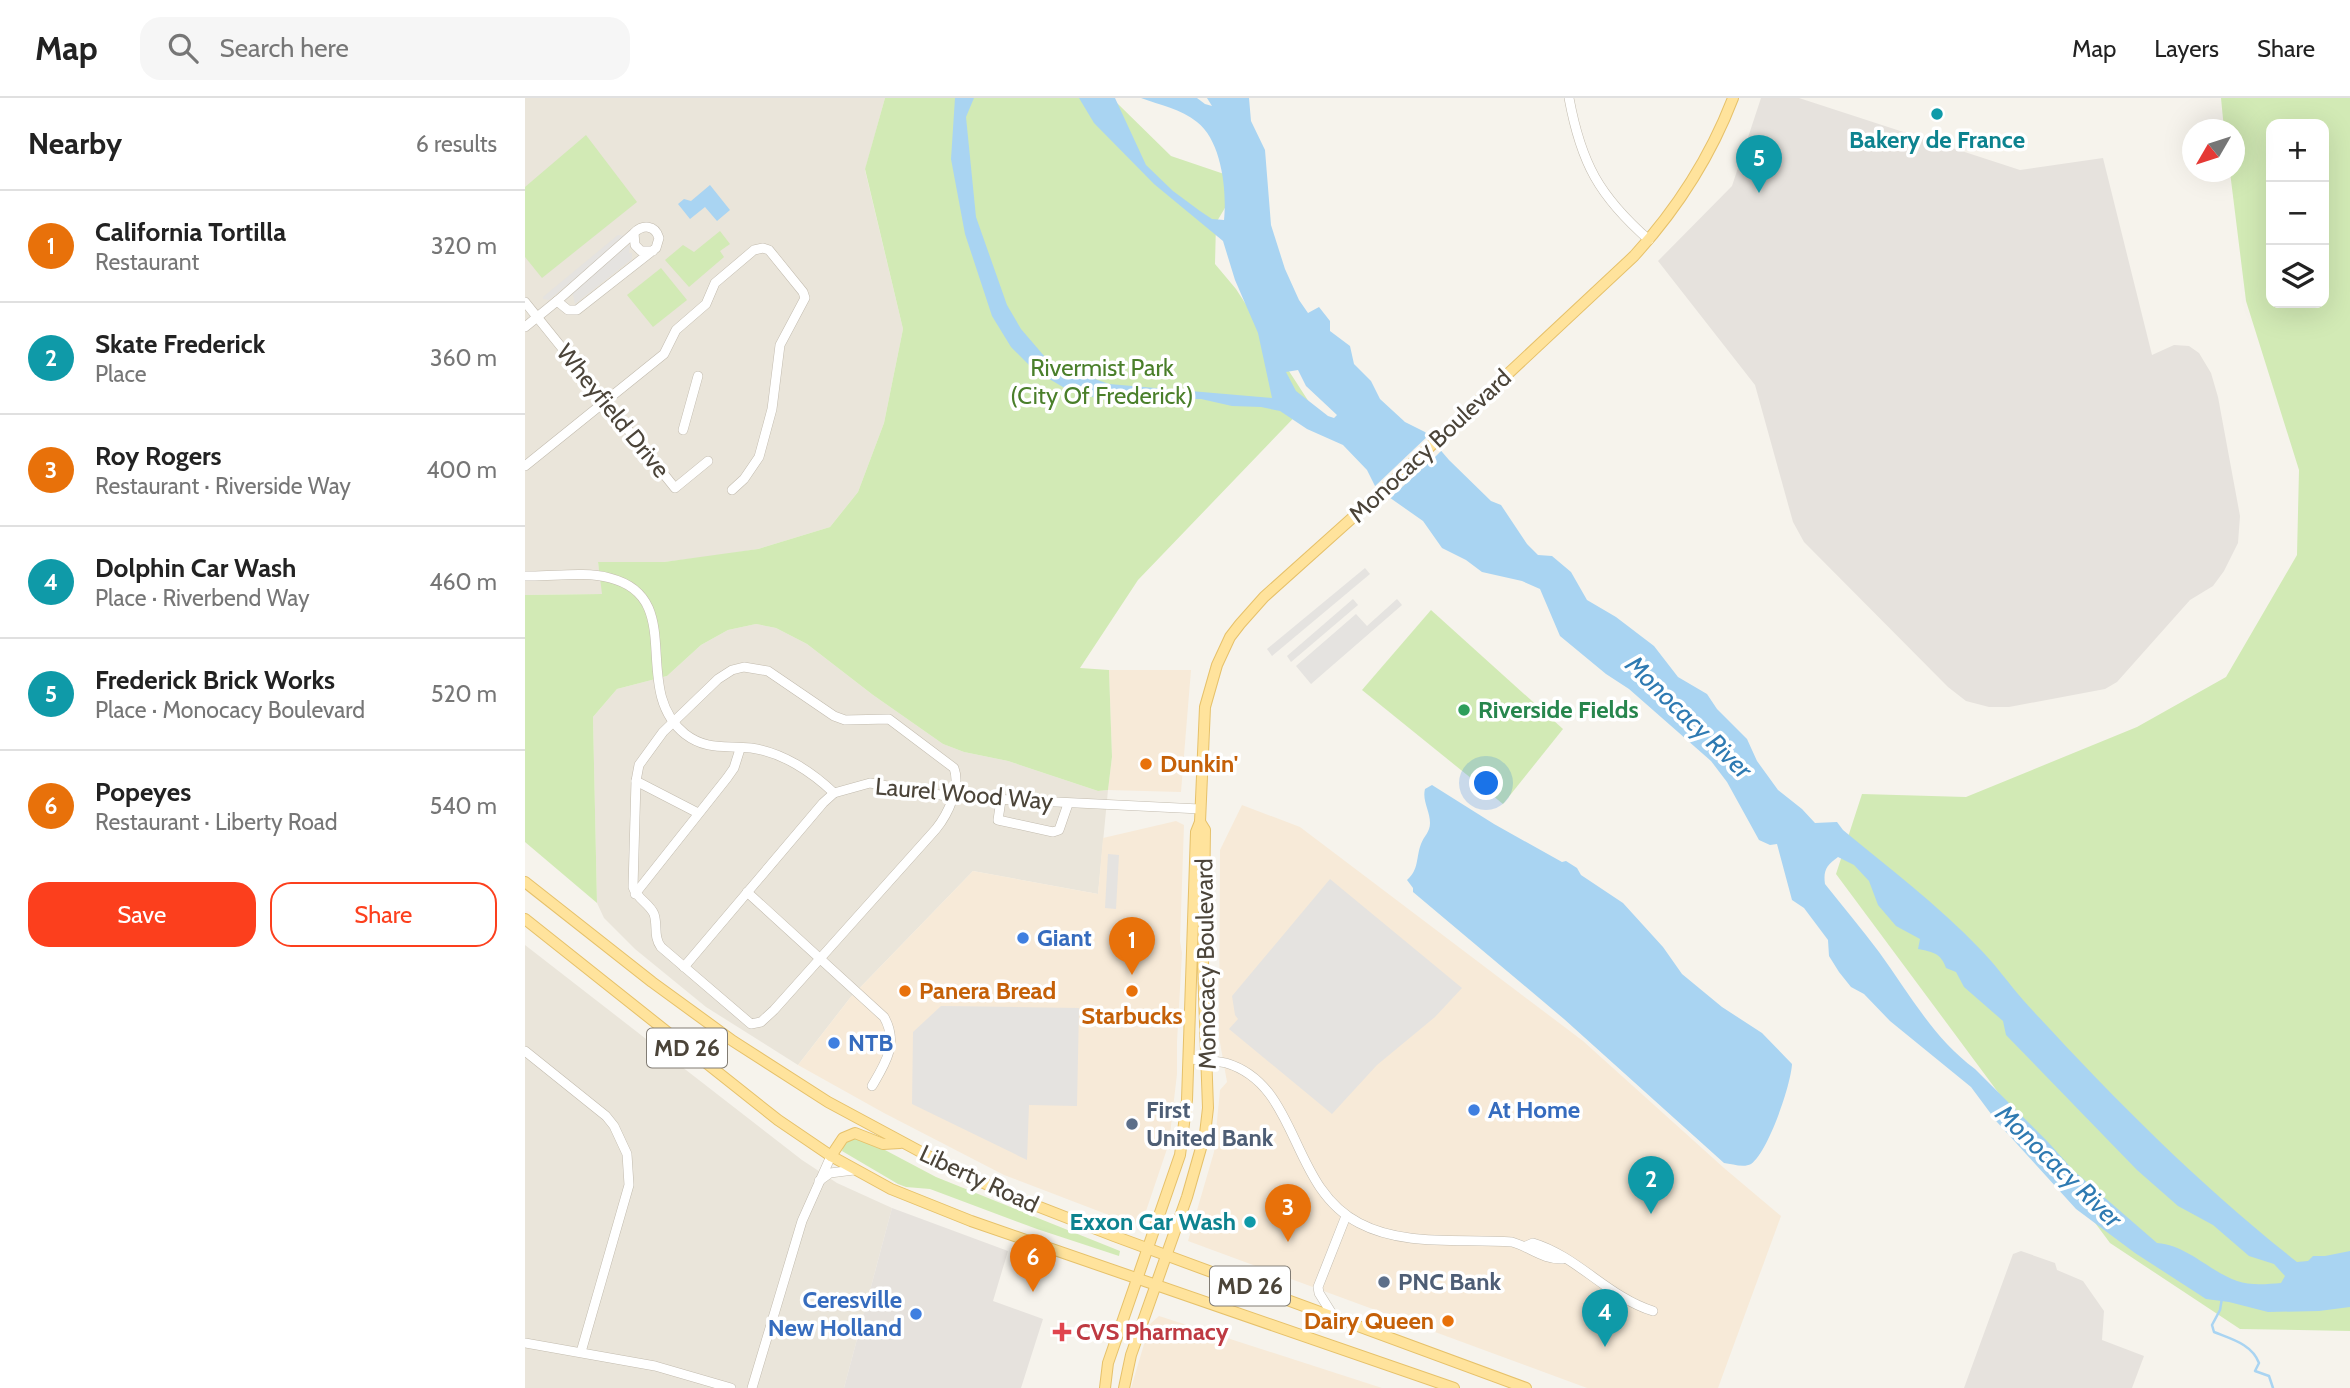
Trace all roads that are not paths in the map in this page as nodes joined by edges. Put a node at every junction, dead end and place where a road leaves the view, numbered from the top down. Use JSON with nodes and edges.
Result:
{"nodes":[{"id":1,"x":1569,"y":98,"type":"edge"},
{"id":2,"x":1733,"y":98,"type":"edge"},
{"id":3,"x":634,"y":233,"type":"junction"},
{"id":4,"x":1649,"y":240,"type":"junction"},
{"id":5,"x":653,"y":251,"type":"junction"},
{"id":6,"x":557,"y":301,"type":"junction"},
{"id":7,"x":525,"y":302,"type":"edge"},
{"id":8,"x":537,"y":317,"type":"junction"},
{"id":9,"x":525,"y":327,"type":"edge"},
{"id":10,"x":698,"y":376,"type":"dead end"},
{"id":11,"x":606,"y":402,"type":"junction"},
{"id":12,"x":683,"y":430,"type":"dead end"},
{"id":13,"x":708,"y":461,"type":"dead end"},
{"id":14,"x":525,"y":466,"type":"edge"},
{"id":15,"x":731,"y":490,"type":"dead end"},
{"id":16,"x":525,"y":576,"type":"edge"},
{"id":17,"x":674,"y":722,"type":"junction"},
{"id":18,"x":740,"y":748,"type":"junction"},
{"id":19,"x":636,"y":781,"type":"junction"},
{"id":20,"x":834,"y":793,"type":"junction"},
{"id":21,"x":952,"y":797,"type":"junction"},
{"id":22,"x":1001,"y":800,"type":"junction"},
{"id":23,"x":1068,"y":804,"type":"junction"},
{"id":24,"x":1200,"y":808,"type":"junction"},
{"id":25,"x":698,"y":813,"type":"junction"},
{"id":26,"x":1200,"y":822,"type":"junction"},
{"id":27,"x":525,"y":882,"type":"edge"},
{"id":28,"x":747,"y":892,"type":"junction"},
{"id":29,"x":635,"y":894,"type":"junction"},
{"id":30,"x":525,"y":919,"type":"edge"},
{"id":31,"x":821,"y":958,"type":"junction"},
{"id":32,"x":684,"y":967,"type":"junction"},
{"id":33,"x":525,"y":1051,"type":"edge"},
{"id":34,"x":1189,"y":1059,"type":"junction"},
{"id":35,"x":1206,"y":1060,"type":"junction"},
{"id":36,"x":872,"y":1086,"type":"dead end"},
{"id":37,"x":902,"y":1143,"type":"junction"},
{"id":38,"x":831,"y":1156,"type":"junction"},
{"id":39,"x":854,"y":1170,"type":"junction"},
{"id":40,"x":818,"y":1182,"type":"junction"},
{"id":41,"x":1346,"y":1216,"type":"junction"},
{"id":42,"x":1147,"y":1249,"type":"junction"},
{"id":43,"x":1166,"y":1256,"type":"junction"},
{"id":44,"x":1136,"y":1278,"type":"junction"},
{"id":45,"x":1156,"y":1285,"type":"junction"},
{"id":46,"x":1653,"y":1311,"type":"dead end"},
{"id":47,"x":1334,"y":1317,"type":"junction"},
{"id":48,"x":525,"y":1343,"type":"edge"},
{"id":49,"x":581,"y":1352,"type":"junction"},
{"id":50,"x":731,"y":1388,"type":"edge"},
{"id":51,"x":752,"y":1388,"type":"edge"},
{"id":52,"x":1105,"y":1388,"type":"edge"},
{"id":53,"x":1124,"y":1388,"type":"edge"},
{"id":54,"x":1454,"y":1388,"type":"edge"},
{"id":55,"x":1526,"y":1388,"type":"edge"}],
"edges":[{"from":1,"to":4,"type":"street"},
{"from":2,"to":4,"type":"main road","name":"Monocacy Boulevard"},
{"from":3,"to":5,"type":"street"},
{"from":3,"to":5,"type":"street"},
{"from":3,"to":6,"type":"street"},
{"from":4,"to":24,"type":"main road","name":"Monocacy Boulevard"},
{"from":5,"to":6,"type":"street"},
{"from":6,"to":8,"type":"street"},
{"from":7,"to":8,"type":"street","name":"Wheyfield Drive"},
{"from":8,"to":9,"type":"street"},
{"from":8,"to":11,"type":"street","name":"Wheyfield Drive"},
{"from":10,"to":12,"type":"street"},
{"from":11,"to":13,"type":"street","name":"Wheyfield Drive"},
{"from":11,"to":14,"type":"street"},
{"from":11,"to":15,"type":"street"},
{"from":16,"to":17,"type":"street"},
{"from":17,"to":18,"type":"street"},
{"from":17,"to":19,"type":"street"},
{"from":17,"to":21,"type":"street"},
{"from":18,"to":20,"type":"street"},
{"from":18,"to":25,"type":"street"},
{"from":19,"to":25,"type":"street"},
{"from":19,"to":29,"type":"street"},
{"from":20,"to":21,"type":"street","name":"Laurel Wood Way"},
{"from":20,"to":28,"type":"street","name":"Laurel Wood Way"},
{"from":21,"to":22,"type":"street","name":"Laurel Wood Way"},
{"from":21,"to":31,"type":"street"},
{"from":22,"to":23,"type":"street","name":"Laurel Wood Way"},
{"from":22,"to":23,"type":"street"},
{"from":23,"to":24,"type":"street","name":"Laurel Wood Way"},
{"from":24,"to":26,"type":"main road","name":"Monocacy Boulevard"},
{"from":25,"to":29,"type":"street"},
{"from":26,"to":34,"type":"main road","name":"Monocacy Boulevard"},
{"from":26,"to":35,"type":"main road","name":"Monocacy Boulevard"},
{"from":27,"to":37,"type":"main road","name":"Liberty Road","number":"MD 26"},
{"from":28,"to":31,"type":"street"},
{"from":28,"to":32,"type":"street","name":"Laurel Wood Way"},
{"from":29,"to":32,"type":"street"},
{"from":30,"to":38,"type":"main road","name":"Liberty Road","number":"MD 26"},
{"from":31,"to":32,"type":"street"},
{"from":31,"to":36,"type":"street"},
{"from":33,"to":49,"type":"street"},
{"from":34,"to":35,"type":"street"},
{"from":34,"to":42,"type":"main road","name":"Monocacy Boulevard"},
{"from":35,"to":41,"type":"street"},
{"from":35,"to":43,"type":"main road","name":"Monocacy Boulevard"},
{"from":37,"to":38,"type":"main road"},
{"from":37,"to":42,"type":"main road","name":"Liberty Road","number":"MD 26"},
{"from":38,"to":39,"type":"main road","name":"Liberty Road","number":"MD 26"},
{"from":38,"to":40,"type":"street"},
{"from":39,"to":40,"type":"street"},
{"from":39,"to":44,"type":"main road","name":"Liberty Road","number":"MD 26"},
{"from":40,"to":51,"type":"street"},
{"from":41,"to":46,"type":"street"},
{"from":41,"to":47,"type":"street"},
{"from":42,"to":43,"type":"main road","name":"Liberty Road","number":"MD 26"},
{"from":42,"to":44,"type":"main road","name":"Monocacy Boulevard"},
{"from":43,"to":45,"type":"main road","name":"Monocacy Boulevard"},
{"from":43,"to":47,"type":"main road","name":"Liberty Road","number":"MD 26"},
{"from":44,"to":45,"type":"main road","name":"Liberty Road","number":"MD 26"},
{"from":44,"to":52,"type":"main road","name":"Monocacy Boulevard"},
{"from":45,"to":53,"type":"main road","name":"Monocacy Boulevard"},
{"from":45,"to":54,"type":"main road","name":"Liberty Road","number":"MD 26"},
{"from":47,"to":55,"type":"main road","name":"Liberty Road","number":"MD 26"},
{"from":48,"to":49,"type":"street"},
{"from":49,"to":50,"type":"street"}]}
